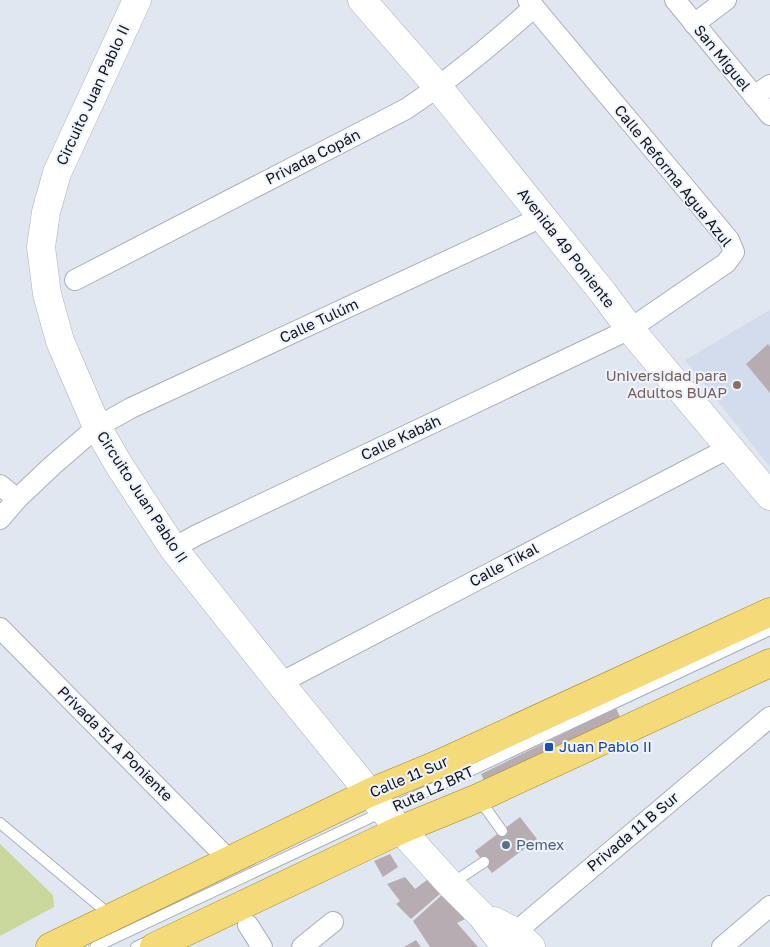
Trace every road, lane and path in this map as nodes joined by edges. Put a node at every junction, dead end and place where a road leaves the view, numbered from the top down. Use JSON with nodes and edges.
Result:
{"nodes":[{"id":1,"x":137,"y":0,"type":"edge"},
{"id":2,"x":362,"y":0,"type":"edge"},
{"id":3,"x":675,"y":0,"type":"edge"},
{"id":4,"x":726,"y":0,"type":"edge"},
{"id":5,"x":531,"y":4,"type":"edge"},
{"id":6,"x":694,"y":24,"type":"junction"},
{"id":7,"x":438,"y":87,"type":"junction"},
{"id":8,"x":762,"y":91,"type":"edge"},
{"id":9,"x":770,"y":115,"type":"edge"},
{"id":10,"x":542,"y":217,"type":"junction"},
{"id":11,"x":75,"y":280,"type":"dead end"},
{"id":12,"x":630,"y":330,"type":"junction"},
{"id":13,"x":97,"y":427,"type":"junction"},
{"id":14,"x":729,"y":448,"type":"junction"},
{"id":15,"x":0,"y":485,"type":"edge"},
{"id":16,"x":770,"y":496,"type":"edge"},
{"id":17,"x":17,"y":499,"type":"junction"},
{"id":18,"x":0,"y":519,"type":"edge"},
{"id":19,"x":173,"y":548,"type":"junction"},
{"id":20,"x":770,"y":612,"type":"edge"},
{"id":21,"x":0,"y":628,"type":"edge"},
{"id":22,"x":770,"y":630,"type":"edge"},
{"id":23,"x":770,"y":662,"type":"edge"},
{"id":24,"x":280,"y":683,"type":"junction"},
{"id":25,"x":770,"y":717,"type":"edge"},
{"id":26,"x":482,"y":791,"type":"junction"},
{"id":27,"x":387,"y":814,"type":"junction"},
{"id":28,"x":0,"y":823,"type":"edge"},
{"id":29,"x":502,"y":831,"type":"dead end"},
{"id":30,"x":229,"y":860,"type":"junction"},
{"id":31,"x":484,"y":862,"type":"dead end"},
{"id":32,"x":450,"y":884,"type":"junction"},
{"id":33,"x":770,"y":906,"type":"edge"},
{"id":34,"x":112,"y":918,"type":"junction"},
{"id":35,"x":333,"y":922,"type":"dead end"},
{"id":36,"x":248,"y":926,"type":"dead end"},
{"id":37,"x":510,"y":943,"type":"edge"},
{"id":38,"x":50,"y":947,"type":"edge"},
{"id":39,"x":95,"y":947,"type":"edge"},
{"id":40,"x":136,"y":947,"type":"edge"},
{"id":41,"x":154,"y":947,"type":"edge"},
{"id":42,"x":262,"y":947,"type":"edge"},
{"id":43,"x":302,"y":947,"type":"edge"},
{"id":44,"x":722,"y":947,"type":"edge"}],
"edges":[{"from":1,"to":13,"type":"main road","name":"Circuito Juan Pablo II"},
{"from":2,"to":7,"type":"main road","name":"Avenida 49 Poniente"},
{"from":3,"to":6,"type":"street","name":"San Miguel"},
{"from":4,"to":6,"type":"street"},
{"from":5,"to":7,"type":"street","name":"Privada Copán"},
{"from":5,"to":12,"type":"street","name":"Calle Reforma Agua Azul"},
{"from":6,"to":8,"type":"street","name":"San Miguel"},
{"from":7,"to":10,"type":"main road","name":"Avenida 49 Poniente"},
{"from":7,"to":11,"type":"street","name":"Privada Copán"},
{"from":8,"to":9,"type":"street","name":"San Miguel"},
{"from":10,"to":12,"type":"main road","name":"Avenida 49 Poniente"},
{"from":10,"to":13,"type":"street","name":"Calle Tulúm"},
{"from":12,"to":14,"type":"main road","name":"Avenida 49 Poniente"},
{"from":12,"to":19,"type":"street","name":"Calle Kabáh"},
{"from":13,"to":17,"type":"street","name":"Calle Tulúm"},
{"from":13,"to":19,"type":"main road","name":"Circuito Juan Pablo II"},
{"from":14,"to":16,"type":"main road","name":"Avenida 49 Poniente"},
{"from":14,"to":24,"type":"street","name":"Calle Tikal"},
{"from":15,"to":17,"type":"street"},
{"from":17,"to":18,"type":"street","name":"Calle Tulúm"},
{"from":19,"to":24,"type":"main road","name":"Circuito Juan Pablo II"},
{"from":20,"to":27,"type":"main road","name":"Calle 11 Sur"},
{"from":21,"to":30,"type":"street","name":"Privada 51 A Poniente"},
{"from":22,"to":27,"type":"lane","name":"Ruta L2 BRT"},
{"from":23,"to":26,"type":"main road","name":"Calle 11 Sur"},
{"from":24,"to":27,"type":"main road","name":"Circuito Juan Pablo II"},
{"from":25,"to":37,"type":"street","name":"Privada 11 B Sur"},
{"from":26,"to":27,"type":"main road","name":"Calle 11 Sur"},
{"from":26,"to":29,"type":"lane"},
{"from":27,"to":30,"type":"main road","name":"Calle 11 Sur"},
{"from":27,"to":32,"type":"main road","name":"Circuito Juan Pablo II"},
{"from":27,"to":39,"type":"lane","name":"Ruta L2 BRT"},
{"from":27,"to":40,"type":"lane","name":"Ruta L2 BRT"},
{"from":27,"to":41,"type":"main road","name":"Calle 11 Sur"},
{"from":28,"to":34,"type":"lane"},
{"from":30,"to":34,"type":"main road","name":"Calle 11 Sur"},
{"from":31,"to":32,"type":"lane"},
{"from":32,"to":37,"type":"main road","name":"Circuito Juan Pablo II"},
{"from":33,"to":44,"type":"street"},
{"from":34,"to":38,"type":"main road","name":"Calle 11 Sur"},
{"from":35,"to":43,"type":"street"},
{"from":36,"to":42,"type":"street"}]}
